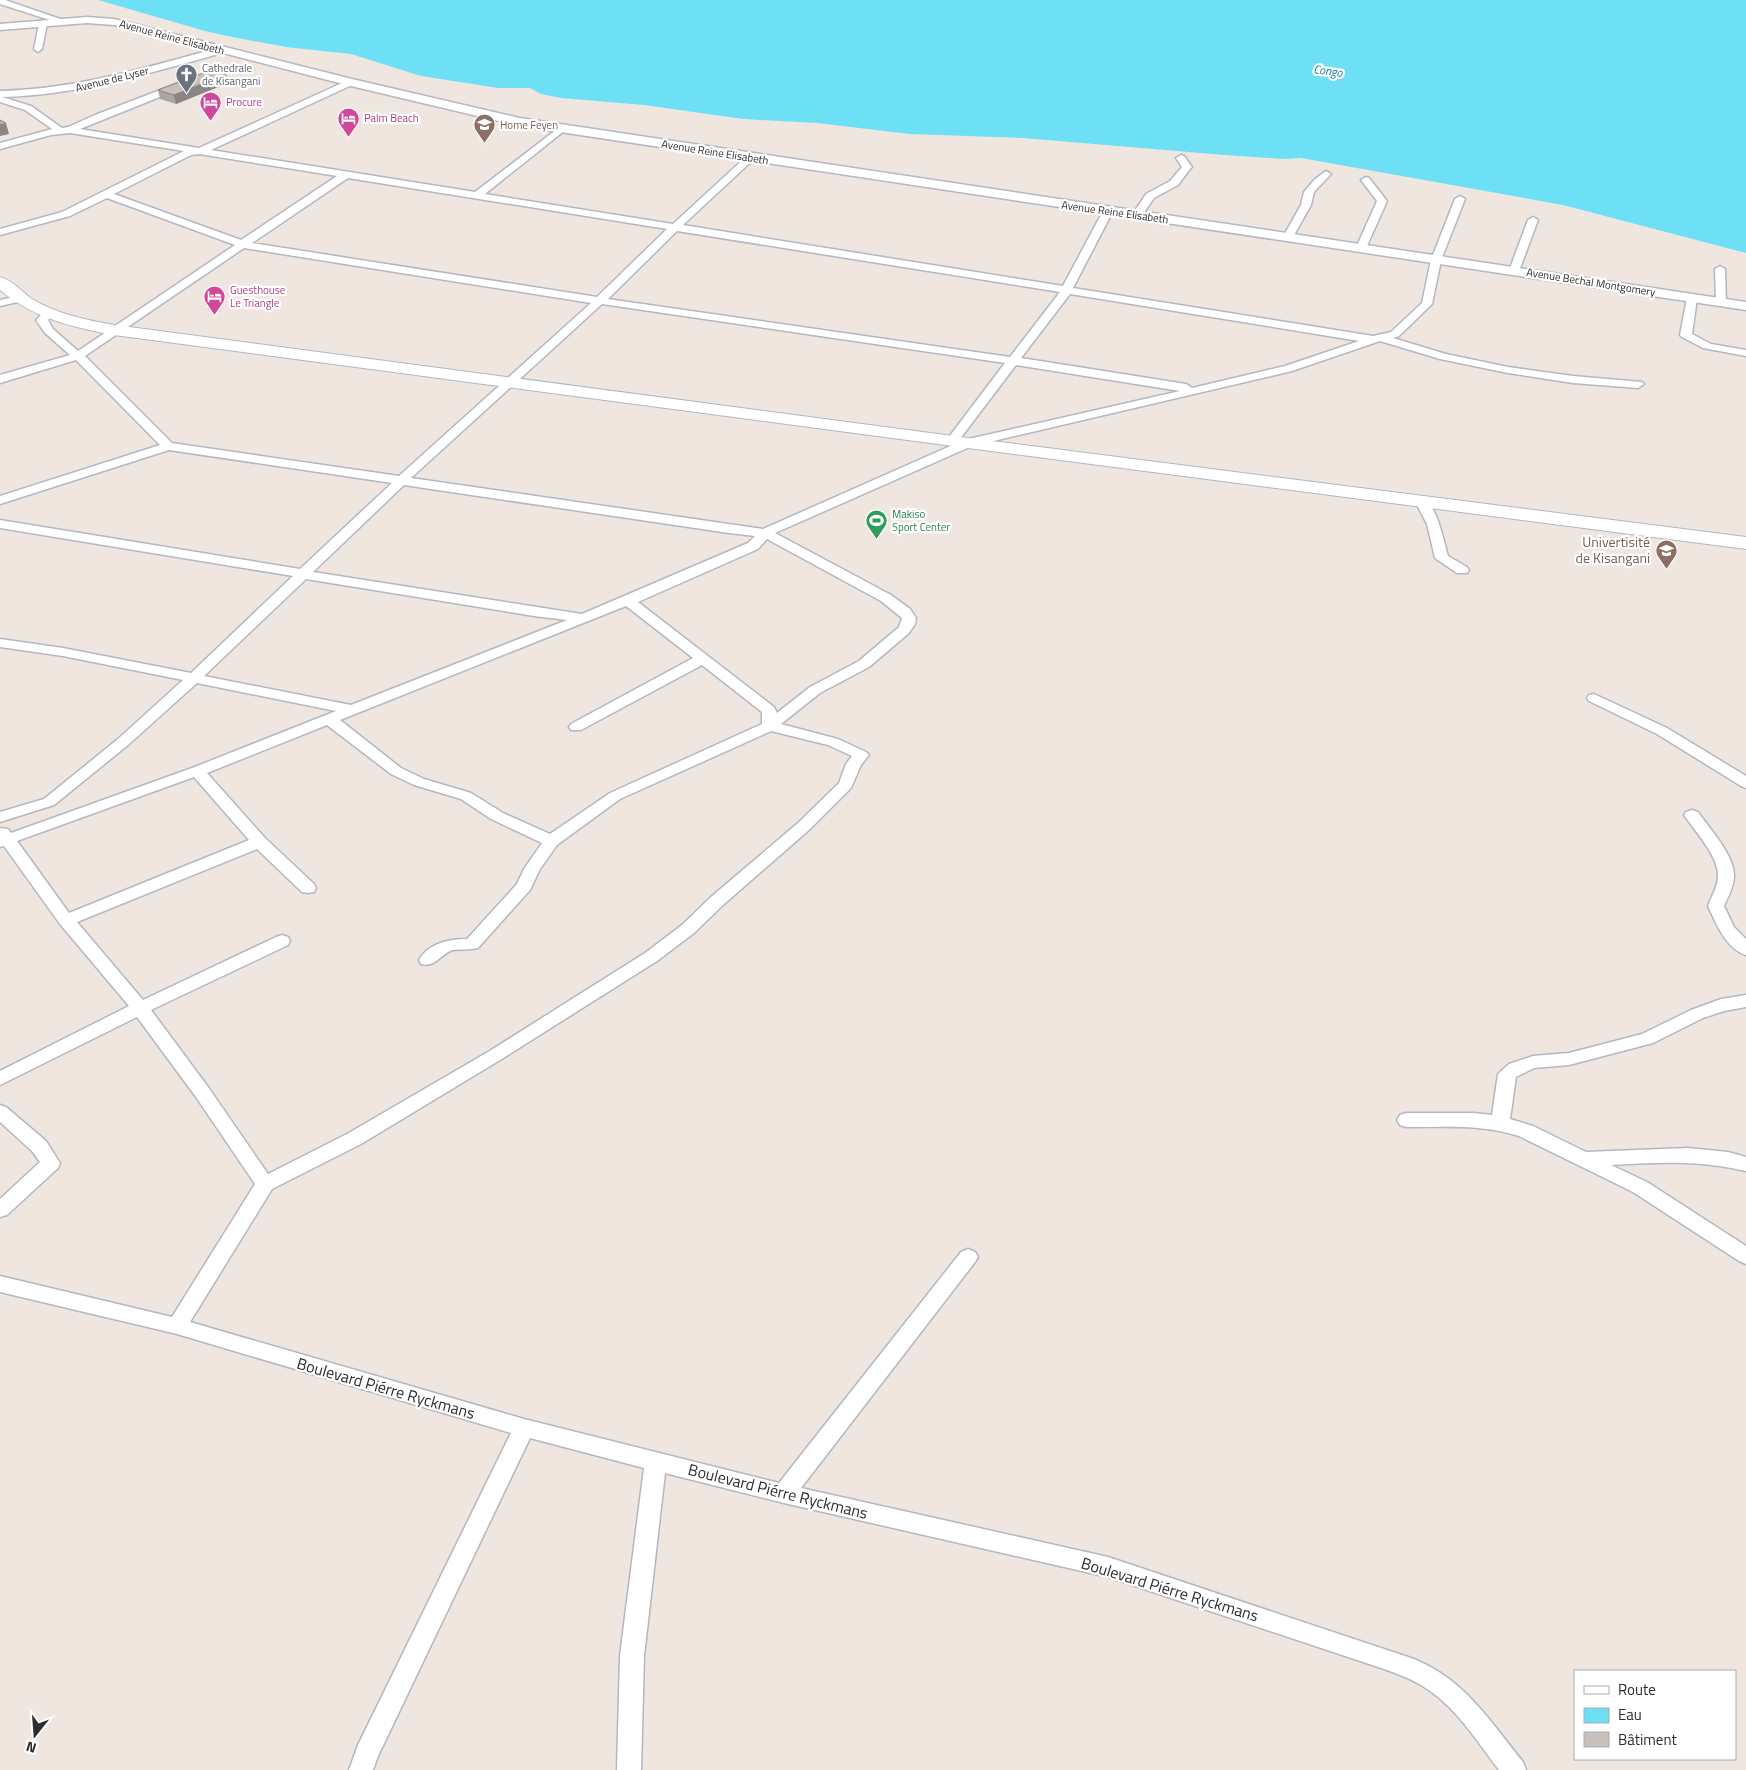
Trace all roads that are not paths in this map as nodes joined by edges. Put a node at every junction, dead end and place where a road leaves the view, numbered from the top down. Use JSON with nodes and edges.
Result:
{"nodes":[{"id":1,"x":0,"y":1,"type":"edge"},
{"id":2,"x":65,"y":22,"type":"junction"},
{"id":3,"x":43,"y":24,"type":"junction"},
{"id":4,"x":0,"y":27,"type":"edge"},
{"id":5,"x":38,"y":49,"type":"dead end"},
{"id":6,"x":222,"y":50,"type":"junction"},
{"id":7,"x":351,"y":82,"type":"junction"},
{"id":8,"x":187,"y":84,"type":"edge"},
{"id":9,"x":0,"y":94,"type":"edge"},
{"id":10,"x":0,"y":99,"type":"edge"},
{"id":11,"x":561,"y":129,"type":"junction"},
{"id":12,"x":57,"y":130,"type":"junction"},
{"id":13,"x":70,"y":130,"type":"junction"},
{"id":14,"x":0,"y":146,"type":"edge"},
{"id":15,"x":202,"y":150,"type":"junction"},
{"id":16,"x":751,"y":157,"type":"junction"},
{"id":17,"x":1181,"y":158,"type":"dead end"},
{"id":18,"x":1326,"y":174,"type":"dead end"},
{"id":19,"x":345,"y":175,"type":"junction"},
{"id":20,"x":1366,"y":180,"type":"dead end"},
{"id":21,"x":106,"y":194,"type":"junction"},
{"id":22,"x":477,"y":194,"type":"junction"},
{"id":23,"x":1460,"y":199,"type":"dead end"},
{"id":24,"x":1108,"y":211,"type":"junction"},
{"id":25,"x":1138,"y":215,"type":"junction"},
{"id":26,"x":1533,"y":220,"type":"dead end"},
{"id":27,"x":675,"y":227,"type":"junction"},
{"id":28,"x":0,"y":232,"type":"edge"},
{"id":29,"x":1288,"y":237,"type":"junction"},
{"id":30,"x":244,"y":245,"type":"junction"},
{"id":31,"x":1362,"y":248,"type":"junction"},
{"id":32,"x":1436,"y":260,"type":"junction"},
{"id":33,"x":1720,"y":269,"type":"dead end"},
{"id":34,"x":1514,"y":271,"type":"junction"},
{"id":35,"x":0,"y":282,"type":"edge"},
{"id":36,"x":1067,"y":290,"type":"junction"},
{"id":37,"x":1692,"y":298,"type":"junction"},
{"id":38,"x":18,"y":299,"type":"junction"},
{"id":39,"x":600,"y":300,"type":"junction"},
{"id":40,"x":1721,"y":302,"type":"junction"},
{"id":41,"x":0,"y":303,"type":"edge"},
{"id":42,"x":1746,"y":306,"type":"edge"},
{"id":43,"x":48,"y":314,"type":"junction"},
{"id":44,"x":114,"y":330,"type":"junction"},
{"id":45,"x":1376,"y":339,"type":"junction"},
{"id":46,"x":1746,"y":352,"type":"edge"},
{"id":47,"x":78,"y":356,"type":"junction"},
{"id":48,"x":1013,"y":360,"type":"junction"},
{"id":49,"x":0,"y":379,"type":"edge"},
{"id":50,"x":510,"y":382,"type":"junction"},
{"id":51,"x":1638,"y":384,"type":"dead end"},
{"id":52,"x":1194,"y":390,"type":"junction"},
{"id":53,"x":960,"y":442,"type":"junction"},
{"id":54,"x":168,"y":446,"type":"junction"},
{"id":55,"x":402,"y":480,"type":"junction"},
{"id":56,"x":0,"y":500,"type":"edge"},
{"id":57,"x":1421,"y":501,"type":"junction"},
{"id":58,"x":0,"y":524,"type":"edge"},
{"id":59,"x":729,"y":529,"type":"junction"},
{"id":60,"x":765,"y":533,"type":"junction"},
{"id":61,"x":1746,"y":543,"type":"edge"},
{"id":62,"x":741,"y":552,"type":"junction"},
{"id":63,"x":1462,"y":570,"type":"dead end"},
{"id":64,"x":302,"y":574,"type":"junction"},
{"id":65,"x":628,"y":601,"type":"junction"},
{"id":66,"x":534,"y":612,"type":"junction"},
{"id":67,"x":583,"y":618,"type":"junction"},
{"id":68,"x":542,"y":635,"type":"junction"},
{"id":69,"x":0,"y":643,"type":"edge"},
{"id":70,"x":703,"y":659,"type":"junction"},
{"id":71,"x":193,"y":679,"type":"junction"},
{"id":72,"x":1594,"y":698,"type":"dead end"},
{"id":73,"x":310,"y":701,"type":"junction"},
{"id":74,"x":352,"y":710,"type":"junction"},
{"id":75,"x":328,"y":719,"type":"junction"},
{"id":76,"x":770,"y":726,"type":"junction"},
{"id":77,"x":576,"y":727,"type":"dead end"},
{"id":78,"x":303,"y":730,"type":"junction"},
{"id":79,"x":197,"y":771,"type":"junction"},
{"id":80,"x":1746,"y":783,"type":"edge"},
{"id":81,"x":1692,"y":815,"type":"dead end"},
{"id":82,"x":0,"y":817,"type":"edge"},
{"id":83,"x":3,"y":837,"type":"edge"},
{"id":84,"x":551,"y":841,"type":"junction"},
{"id":85,"x":259,"y":842,"type":"junction"},
{"id":86,"x":308,"y":888,"type":"dead end"},
{"id":87,"x":66,"y":920,"type":"junction"},
{"id":88,"x":282,"y":941,"type":"dead end"},
{"id":89,"x":1746,"y":949,"type":"edge"},
{"id":90,"x":427,"y":960,"type":"dead end"},
{"id":91,"x":1746,"y":1000,"type":"edge"},
{"id":92,"x":140,"y":1009,"type":"junction"},
{"id":93,"x":0,"y":1079,"type":"edge"},
{"id":94,"x":0,"y":1112,"type":"edge"},
{"id":95,"x":1406,"y":1120,"type":"dead end"},
{"id":96,"x":1500,"y":1124,"type":"junction"},
{"id":97,"x":1584,"y":1159,"type":"junction"},
{"id":98,"x":1746,"y":1164,"type":"edge"},
{"id":99,"x":265,"y":1184,"type":"junction"},
{"id":100,"x":0,"y":1210,"type":"edge"},
{"id":101,"x":1746,"y":1256,"type":"edge"},
{"id":102,"x":968,"y":1257,"type":"dead end"},
{"id":103,"x":0,"y":1284,"type":"edge"},
{"id":104,"x":177,"y":1326,"type":"junction"},
{"id":105,"x":524,"y":1428,"type":"junction"},
{"id":106,"x":656,"y":1461,"type":"junction"},
{"id":107,"x":784,"y":1494,"type":"junction"},
{"id":108,"x":361,"y":1770,"type":"edge"},
{"id":109,"x":629,"y":1770,"type":"edge"},
{"id":110,"x":1514,"y":1770,"type":"edge"}],
"edges":[{"from":1,"to":2,"type":"street"},
{"from":2,"to":3,"type":"street","name":"Avenue Reine Elisabeth"},
{"from":2,"to":6,"type":"street","name":"Avenue Reine Elisabeth"},
{"from":3,"to":4,"type":"street","name":"Avenue Reine Elisabeth"},
{"from":3,"to":5,"type":"street"},
{"from":6,"to":7,"type":"street","name":"Avenue Reine Elisabeth"},
{"from":6,"to":9,"type":"street","name":"Avenue de Lyser"},
{"from":7,"to":11,"type":"street","name":"Avenue Reine Elisabeth"},
{"from":7,"to":15,"type":"street"},
{"from":8,"to":13,"type":"street"},
{"from":10,"to":12,"type":"street"},
{"from":11,"to":16,"type":"street","name":"Avenue Reine Elisabeth"},
{"from":11,"to":22,"type":"street"},
{"from":12,"to":13,"type":"street"},
{"from":12,"to":14,"type":"street"},
{"from":13,"to":15,"type":"street"},
{"from":15,"to":19,"type":"street"},
{"from":15,"to":21,"type":"street"},
{"from":16,"to":24,"type":"street","name":"Avenue Reine Elisabeth"},
{"from":16,"to":27,"type":"street"},
{"from":17,"to":25,"type":"street"},
{"from":18,"to":29,"type":"street"},
{"from":19,"to":22,"type":"street"},
{"from":19,"to":30,"type":"street"},
{"from":20,"to":31,"type":"street"},
{"from":21,"to":28,"type":"street"},
{"from":21,"to":30,"type":"street"},
{"from":22,"to":27,"type":"street"},
{"from":23,"to":32,"type":"street"},
{"from":24,"to":25,"type":"street","name":"Avenue Reine Elisabeth"},
{"from":24,"to":36,"type":"street"},
{"from":25,"to":29,"type":"street","name":"Avenue Reine Elisabeth"},
{"from":26,"to":34,"type":"street"},
{"from":27,"to":36,"type":"street"},
{"from":27,"to":39,"type":"street"},
{"from":29,"to":31,"type":"street","name":"Avenue Reine Elisabeth"},
{"from":30,"to":39,"type":"street"},
{"from":30,"to":44,"type":"street"},
{"from":31,"to":32,"type":"street","name":"Avenue Reine Elisabeth"},
{"from":32,"to":34,"type":"street","name":"Avenue Bechal Montgomery"},
{"from":32,"to":45,"type":"street"},
{"from":33,"to":40,"type":"street"},
{"from":34,"to":37,"type":"street","name":"Avenue Bechal Montgomery"},
{"from":35,"to":38,"type":"main road"},
{"from":36,"to":45,"type":"street"},
{"from":36,"to":48,"type":"street"},
{"from":37,"to":40,"type":"street","name":"Avenue Bechal Montgomery"},
{"from":37,"to":46,"type":"street"},
{"from":38,"to":41,"type":"street"},
{"from":38,"to":43,"type":"main road"},
{"from":39,"to":48,"type":"street"},
{"from":39,"to":50,"type":"street"},
{"from":40,"to":42,"type":"street","name":"Avenue Bechal Montgomery"},
{"from":43,"to":44,"type":"main road"},
{"from":43,"to":47,"type":"street"},
{"from":44,"to":47,"type":"street"},
{"from":44,"to":50,"type":"main road"},
{"from":45,"to":51,"type":"street"},
{"from":45,"to":52,"type":"street"},
{"from":47,"to":49,"type":"street"},
{"from":47,"to":54,"type":"street"},
{"from":48,"to":52,"type":"street"},
{"from":48,"to":53,"type":"street"},
{"from":50,"to":53,"type":"main road"},
{"from":50,"to":55,"type":"street"},
{"from":52,"to":53,"type":"street"},
{"from":53,"to":57,"type":"main road"},
{"from":53,"to":60,"type":"street"},
{"from":54,"to":55,"type":"street"},
{"from":54,"to":56,"type":"street"},
{"from":55,"to":59,"type":"street"},
{"from":55,"to":64,"type":"street"},
{"from":57,"to":61,"type":"main road"},
{"from":57,"to":63,"type":"street"},
{"from":58,"to":64,"type":"street"},
{"from":59,"to":60,"type":"street"},
{"from":59,"to":62,"type":"street"},
{"from":60,"to":62,"type":"street"},
{"from":60,"to":76,"type":"street"},
{"from":62,"to":65,"type":"street"},
{"from":64,"to":66,"type":"street"},
{"from":64,"to":71,"type":"street"},
{"from":65,"to":67,"type":"street"},
{"from":65,"to":70,"type":"street"},
{"from":66,"to":67,"type":"street"},
{"from":66,"to":68,"type":"street"},
{"from":67,"to":68,"type":"street"},
{"from":68,"to":74,"type":"street"},
{"from":69,"to":71,"type":"street"},
{"from":70,"to":76,"type":"street"},
{"from":70,"to":77,"type":"street"},
{"from":71,"to":73,"type":"street"},
{"from":71,"to":82,"type":"street"},
{"from":72,"to":80,"type":"street"},
{"from":73,"to":74,"type":"street"},
{"from":73,"to":78,"type":"street"},
{"from":74,"to":75,"type":"street"},
{"from":75,"to":78,"type":"street"},
{"from":75,"to":84,"type":"street"},
{"from":76,"to":84,"type":"street"},
{"from":76,"to":99,"type":"street"},
{"from":78,"to":79,"type":"street"},
{"from":79,"to":83,"type":"street"},
{"from":79,"to":85,"type":"street"},
{"from":81,"to":89,"type":"street"},
{"from":83,"to":87,"type":"street"},
{"from":84,"to":90,"type":"street"},
{"from":85,"to":86,"type":"street"},
{"from":85,"to":87,"type":"street"},
{"from":87,"to":92,"type":"street"},
{"from":88,"to":92,"type":"street"},
{"from":91,"to":96,"type":"street"},
{"from":92,"to":93,"type":"street"},
{"from":92,"to":99,"type":"street"},
{"from":94,"to":100,"type":"street"},
{"from":95,"to":96,"type":"street"},
{"from":96,"to":97,"type":"street"},
{"from":97,"to":98,"type":"street"},
{"from":97,"to":101,"type":"street"},
{"from":99,"to":104,"type":"street"},
{"from":102,"to":107,"type":"street"},
{"from":103,"to":104,"type":"street","name":"Boulevard Piérre Ryckmans"},
{"from":104,"to":105,"type":"street","name":"Boulevard Piérre Ryckmans"},
{"from":105,"to":106,"type":"street","name":"Boulevard Piérre Ryckmans"},
{"from":105,"to":108,"type":"street"},
{"from":106,"to":107,"type":"street","name":"Boulevard Piérre Ryckmans"},
{"from":106,"to":109,"type":"street"},
{"from":107,"to":110,"type":"street","name":"Boulevard Piérre Ryckmans"}]}
